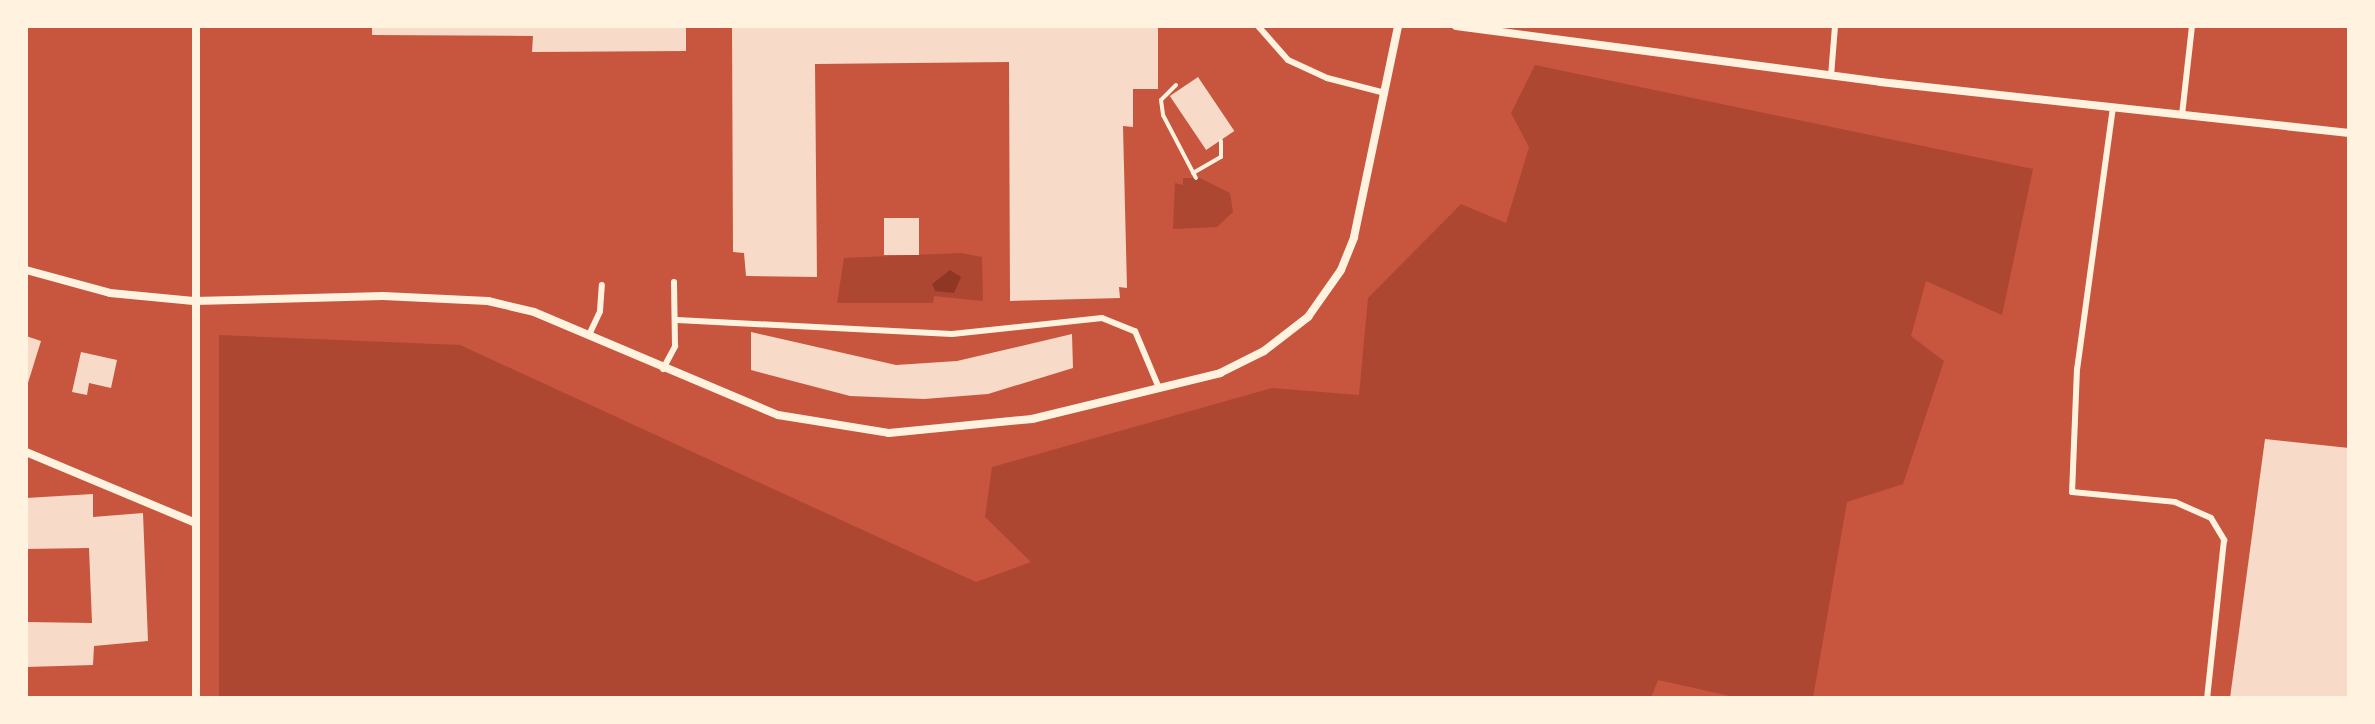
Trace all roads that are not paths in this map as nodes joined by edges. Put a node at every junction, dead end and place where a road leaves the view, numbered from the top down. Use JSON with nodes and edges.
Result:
{"nodes":[{"id":1,"x":196,"y":26,"type":"edge"},
{"id":2,"x":1258,"y":26,"type":"edge"},
{"id":3,"x":1398,"y":26,"type":"edge"},
{"id":4,"x":1456,"y":26,"type":"edge"},
{"id":5,"x":1835,"y":26,"type":"edge"},
{"id":6,"x":2192,"y":26,"type":"edge"},
{"id":7,"x":1831,"y":76,"type":"junction"},
{"id":8,"x":1385,"y":93,"type":"junction"},
{"id":9,"x":2113,"y":107,"type":"junction"},
{"id":10,"x":2182,"y":115,"type":"junction"},
{"id":11,"x":2349,"y":133,"type":"edge"},
{"id":12,"x":26,"y":270,"type":"edge"},
{"id":13,"x":674,"y":282,"type":"dead end"},
{"id":14,"x":602,"y":285,"type":"dead end"},
{"id":15,"x":194,"y":301,"type":"junction"},
{"id":16,"x":677,"y":320,"type":"junction"},
{"id":17,"x":589,"y":335,"type":"junction"},
{"id":18,"x":663,"y":369,"type":"junction"},
{"id":19,"x":1159,"y":388,"type":"junction"},
{"id":20,"x":26,"y":452,"type":"edge"},
{"id":21,"x":196,"y":523,"type":"junction"},
{"id":22,"x":196,"y":698,"type":"edge"},
{"id":23,"x":2207,"y":698,"type":"edge"}],
"edges":[{"from":1,"to":15,"type":"street"},
{"from":2,"to":8,"type":"lane"},
{"from":3,"to":8,"type":"street"},
{"from":4,"to":7,"type":"street"},
{"from":5,"to":7,"type":"lane"},
{"from":6,"to":10,"type":"lane"},
{"from":7,"to":9,"type":"street"},
{"from":8,"to":19,"type":"street"},
{"from":9,"to":10,"type":"street"},
{"from":9,"to":23,"type":"lane"},
{"from":10,"to":11,"type":"street"},
{"from":12,"to":15,"type":"street"},
{"from":13,"to":16,"type":"lane"},
{"from":14,"to":17,"type":"lane"},
{"from":15,"to":17,"type":"street"},
{"from":15,"to":21,"type":"street"},
{"from":16,"to":18,"type":"lane"},
{"from":16,"to":19,"type":"lane"},
{"from":17,"to":18,"type":"street"},
{"from":18,"to":19,"type":"street"},
{"from":20,"to":21,"type":"street"},
{"from":21,"to":22,"type":"street"}]}
